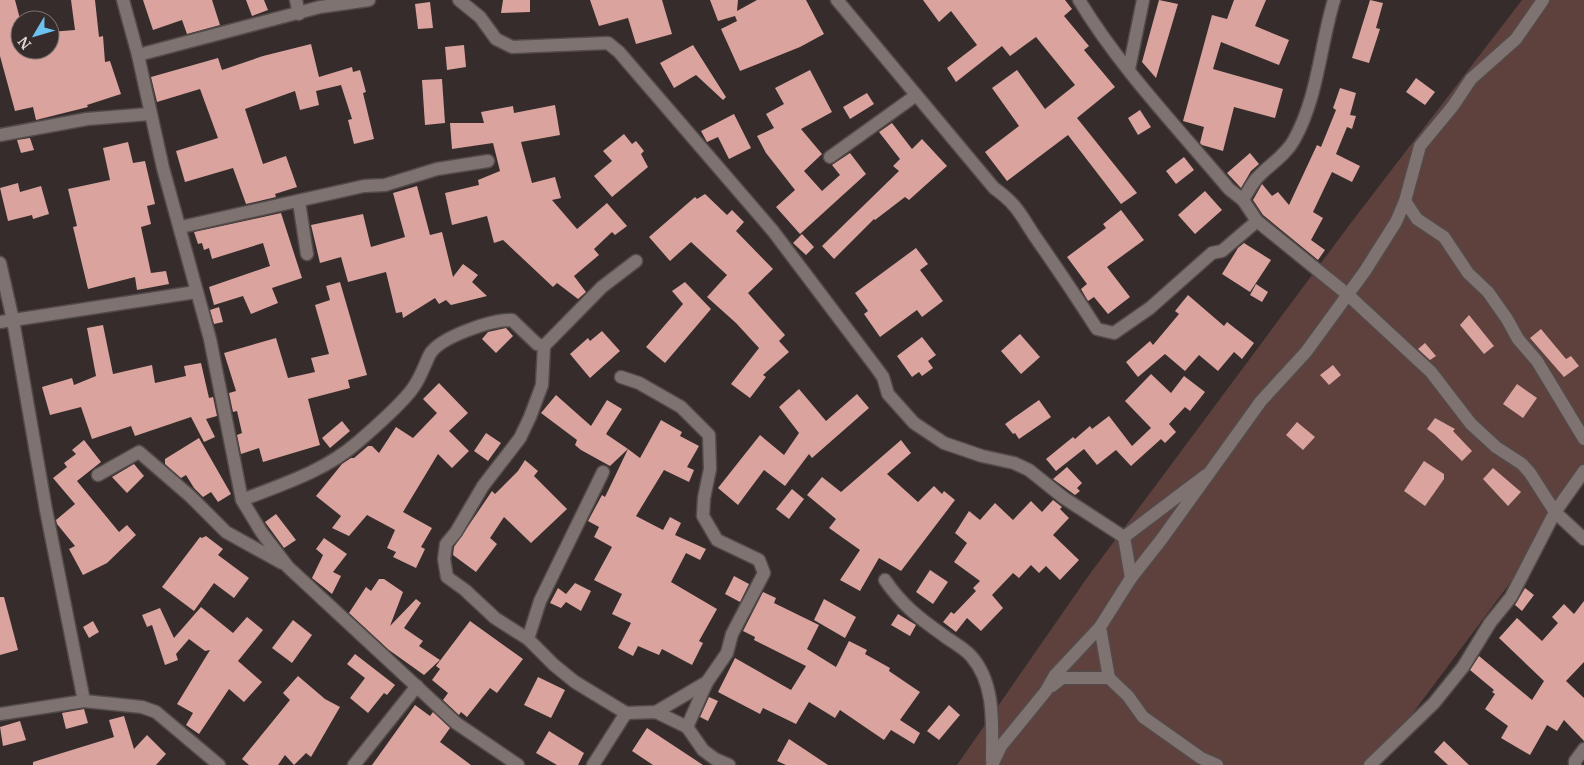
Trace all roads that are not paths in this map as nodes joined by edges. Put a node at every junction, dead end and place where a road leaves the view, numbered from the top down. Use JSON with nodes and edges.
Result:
{"nodes":[{"id":1,"x":123,"y":0,"type":"edge"},
{"id":2,"x":296,"y":0,"type":"edge"},
{"id":3,"x":369,"y":0,"type":"edge"},
{"id":4,"x":459,"y":0,"type":"edge"},
{"id":5,"x":475,"y":0,"type":"edge"},
{"id":6,"x":837,"y":0,"type":"edge"},
{"id":7,"x":1079,"y":0,"type":"edge"},
{"id":8,"x":1143,"y":0,"type":"edge"},
{"id":9,"x":1334,"y":0,"type":"edge"},
{"id":10,"x":1543,"y":0,"type":"edge"},
{"id":11,"x":298,"y":14,"type":"junction"},
{"id":12,"x":480,"y":17,"type":"junction"},
{"id":13,"x":138,"y":56,"type":"junction"},
{"id":14,"x":1129,"y":70,"type":"junction"},
{"id":15,"x":916,"y":96,"type":"junction"},
{"id":16,"x":149,"y":114,"type":"junction"},
{"id":17,"x":0,"y":136,"type":"edge"},
{"id":18,"x":830,"y":157,"type":"dead end"},
{"id":19,"x":488,"y":161,"type":"dead end"},
{"id":20,"x":1243,"y":200,"type":"junction"},
{"id":21,"x":1405,"y":201,"type":"junction"},
{"id":22,"x":299,"y":202,"type":"junction"},
{"id":23,"x":1417,"y":219,"type":"junction"},
{"id":24,"x":1257,"y":221,"type":"junction"},
{"id":25,"x":1396,"y":222,"type":"junction"},
{"id":26,"x":181,"y":227,"type":"junction"},
{"id":27,"x":307,"y":254,"type":"dead end"},
{"id":28,"x":636,"y":262,"type":"dead end"},
{"id":29,"x":0,"y":263,"type":"edge"},
{"id":30,"x":196,"y":292,"type":"junction"},
{"id":31,"x":1348,"y":294,"type":"junction"},
{"id":32,"x":13,"y":320,"type":"junction"},
{"id":33,"x":0,"y":322,"type":"edge"},
{"id":34,"x":544,"y":346,"type":"junction"},
{"id":35,"x":621,"y":377,"type":"dead end"},
{"id":36,"x":1584,"y":439,"type":"edge"},
{"id":37,"x":1584,"y":471,"type":"edge"},
{"id":38,"x":603,"y":472,"type":"dead end"},
{"id":39,"x":98,"y":475,"type":"dead end"},
{"id":40,"x":1206,"y":475,"type":"junction"},
{"id":41,"x":242,"y":500,"type":"junction"},
{"id":42,"x":1555,"y":512,"type":"junction"},
{"id":43,"x":1124,"y":537,"type":"junction"},
{"id":44,"x":1584,"y":539,"type":"edge"},
{"id":45,"x":288,"y":567,"type":"junction"},
{"id":46,"x":1131,"y":578,"type":"junction"},
{"id":47,"x":885,"y":580,"type":"dead end"},
{"id":48,"x":1100,"y":627,"type":"junction"},
{"id":49,"x":528,"y":639,"type":"junction"},
{"id":50,"x":1109,"y":678,"type":"junction"},
{"id":51,"x":707,"y":682,"type":"junction"},
{"id":52,"x":417,"y":686,"type":"junction"},
{"id":53,"x":1046,"y":690,"type":"junction"},
{"id":54,"x":84,"y":701,"type":"junction"},
{"id":55,"x":656,"y":712,"type":"junction"},
{"id":56,"x":0,"y":714,"type":"edge"},
{"id":57,"x":626,"y":714,"type":"junction"},
{"id":58,"x":687,"y":727,"type":"junction"},
{"id":59,"x":1584,"y":749,"type":"edge"},
{"id":60,"x":992,"y":764,"type":"edge"},
{"id":61,"x":219,"y":765,"type":"edge"},
{"id":62,"x":354,"y":765,"type":"edge"},
{"id":63,"x":518,"y":765,"type":"edge"},
{"id":64,"x":593,"y":765,"type":"edge"},
{"id":65,"x":729,"y":765,"type":"edge"},
{"id":66,"x":1217,"y":765,"type":"edge"},
{"id":67,"x":1370,"y":765,"type":"edge"},
{"id":68,"x":1575,"y":765,"type":"edge"}],
"edges":[{"from":1,"to":13,"type":"street"},
{"from":2,"to":11,"type":"street"},
{"from":3,"to":11,"type":"street"},
{"from":4,"to":12,"type":"street"},
{"from":5,"to":12,"type":"street"},
{"from":6,"to":15,"type":"street"},
{"from":7,"to":14,"type":"street"},
{"from":8,"to":14,"type":"street"},
{"from":9,"to":20,"type":"street"},
{"from":10,"to":21,"type":"street"},
{"from":11,"to":13,"type":"street"},
{"from":12,"to":43,"type":"street"},
{"from":13,"to":16,"type":"street"},
{"from":14,"to":20,"type":"street"},
{"from":15,"to":18,"type":"street"},
{"from":15,"to":24,"type":"street"},
{"from":16,"to":17,"type":"street"},
{"from":16,"to":26,"type":"street"},
{"from":19,"to":22,"type":"street"},
{"from":20,"to":24,"type":"street"},
{"from":21,"to":23,"type":"street"},
{"from":21,"to":25,"type":"street"},
{"from":22,"to":26,"type":"street"},
{"from":22,"to":27,"type":"street"},
{"from":23,"to":25,"type":"street"},
{"from":23,"to":36,"type":"street"},
{"from":24,"to":31,"type":"street"},
{"from":25,"to":31,"type":"street"},
{"from":26,"to":30,"type":"street"},
{"from":28,"to":34,"type":"street"},
{"from":29,"to":32,"type":"street"},
{"from":30,"to":32,"type":"street"},
{"from":30,"to":41,"type":"street"},
{"from":31,"to":40,"type":"street"},
{"from":31,"to":42,"type":"street"},
{"from":32,"to":33,"type":"street"},
{"from":32,"to":54,"type":"street"},
{"from":34,"to":41,"type":"street"},
{"from":34,"to":49,"type":"street"},
{"from":35,"to":51,"type":"street"},
{"from":37,"to":42,"type":"street"},
{"from":38,"to":49,"type":"street"},
{"from":39,"to":45,"type":"street"},
{"from":40,"to":43,"type":"street"},
{"from":40,"to":46,"type":"street"},
{"from":41,"to":45,"type":"street"},
{"from":42,"to":44,"type":"street"},
{"from":42,"to":67,"type":"street"},
{"from":43,"to":46,"type":"street"},
{"from":45,"to":52,"type":"street"},
{"from":46,"to":48,"type":"street"},
{"from":47,"to":60,"type":"street"},
{"from":48,"to":50,"type":"street"},
{"from":48,"to":53,"type":"street"},
{"from":49,"to":57,"type":"street"},
{"from":50,"to":53,"type":"street"},
{"from":50,"to":66,"type":"street"},
{"from":51,"to":55,"type":"street"},
{"from":51,"to":58,"type":"street"},
{"from":52,"to":62,"type":"street"},
{"from":52,"to":63,"type":"street"},
{"from":53,"to":60,"type":"street"},
{"from":54,"to":56,"type":"street"},
{"from":54,"to":61,"type":"street"},
{"from":55,"to":57,"type":"street"},
{"from":55,"to":58,"type":"street"},
{"from":57,"to":64,"type":"street"},
{"from":58,"to":65,"type":"street"},
{"from":59,"to":68,"type":"street"}]}
